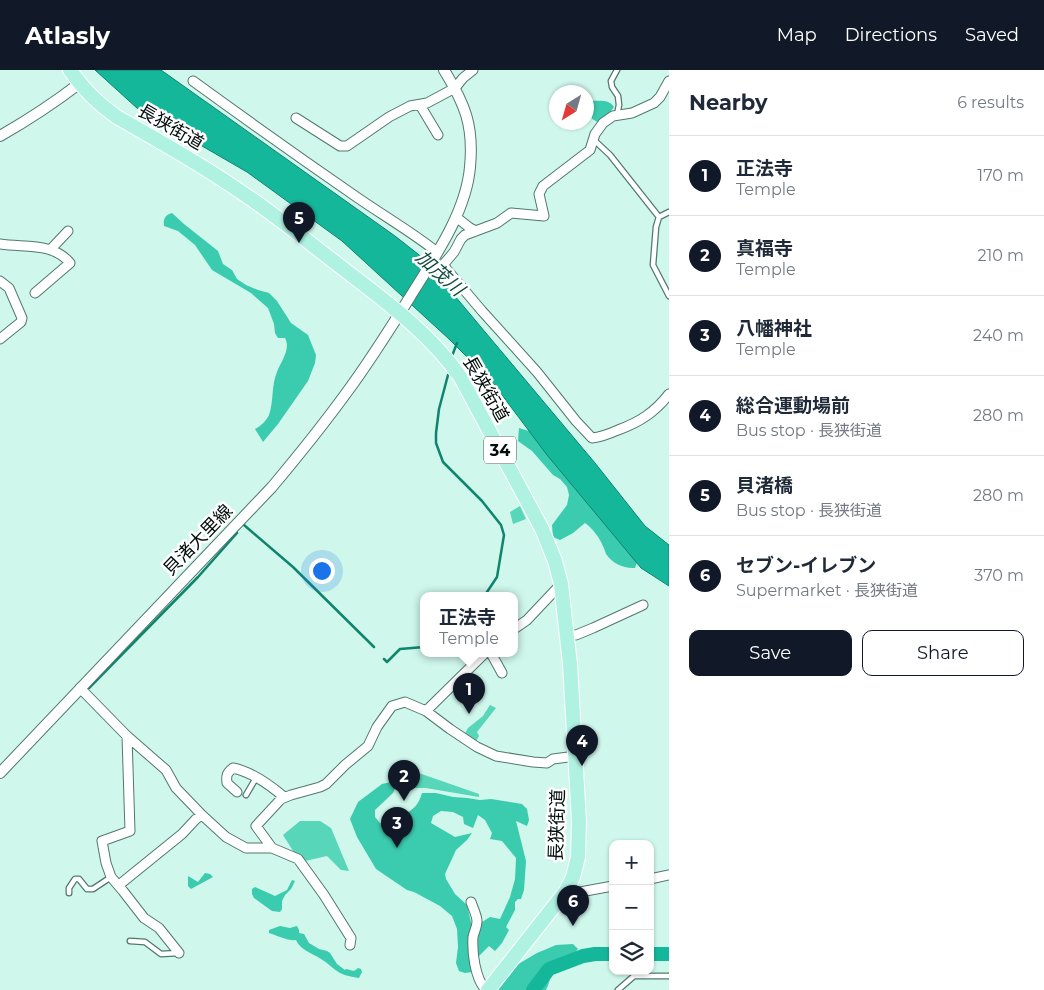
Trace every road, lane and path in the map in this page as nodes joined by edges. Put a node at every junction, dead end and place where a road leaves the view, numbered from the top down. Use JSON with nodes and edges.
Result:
{"nodes":[{"id":1,"x":70,"y":70,"type":"edge"},
{"id":2,"x":444,"y":70,"type":"edge"},
{"id":3,"x":473,"y":70,"type":"edge"},
{"id":4,"x":617,"y":70,"type":"edge"},
{"id":5,"x":669,"y":81,"type":"edge"},
{"id":6,"x":193,"y":82,"type":"dead end"},
{"id":7,"x":80,"y":83,"type":"junction"},
{"id":8,"x":456,"y":88,"type":"junction"},
{"id":9,"x":420,"y":105,"type":"junction"},
{"id":10,"x":617,"y":115,"type":"junction"},
{"id":11,"x":296,"y":118,"type":"dead end"},
{"id":12,"x":438,"y":135,"type":"dead end"},
{"id":13,"x":0,"y":136,"type":"edge"},
{"id":14,"x":594,"y":140,"type":"junction"},
{"id":15,"x":669,"y":212,"type":"edge"},
{"id":16,"x":456,"y":217,"type":"junction"},
{"id":17,"x":659,"y":217,"type":"junction"},
{"id":18,"x":68,"y":231,"type":"dead end"},
{"id":19,"x":476,"y":231,"type":"junction"},
{"id":20,"x":0,"y":244,"type":"edge"},
{"id":21,"x":51,"y":249,"type":"junction"},
{"id":22,"x":436,"y":254,"type":"junction"},
{"id":23,"x":0,"y":281,"type":"edge"},
{"id":24,"x":35,"y":293,"type":"dead end"},
{"id":25,"x":669,"y":296,"type":"edge"},
{"id":26,"x":402,"y":309,"type":"junction"},
{"id":27,"x":0,"y":339,"type":"edge"},
{"id":28,"x":669,"y":394,"type":"edge"},
{"id":29,"x":561,"y":584,"type":"junction"},
{"id":30,"x":643,"y":605,"type":"dead end"},
{"id":31,"x":518,"y":626,"type":"edge"},
{"id":32,"x":567,"y":635,"type":"junction"},
{"id":33,"x":481,"y":657,"type":"edge"},
{"id":34,"x":493,"y":657,"type":"edge"},
{"id":35,"x":502,"y":673,"type":"dead end"},
{"id":36,"x":80,"y":688,"type":"junction"},
{"id":37,"x":426,"y":711,"type":"junction"},
{"id":38,"x":127,"y":736,"type":"junction"},
{"id":39,"x":576,"y":756,"type":"junction"},
{"id":40,"x":0,"y":773,"type":"edge"},
{"id":41,"x":256,"y":778,"type":"junction"},
{"id":42,"x":241,"y":793,"type":"joint"},
{"id":43,"x":284,"y":798,"type":"junction"},
{"id":44,"x":202,"y":815,"type":"junction"},
{"id":45,"x":272,"y":848,"type":"junction"},
{"id":46,"x":669,"y":875,"type":"edge"},
{"id":47,"x":111,"y":877,"type":"junction"},
{"id":48,"x":654,"y":878,"type":"edge"},
{"id":49,"x":119,"y":885,"type":"junction"},
{"id":50,"x":609,"y":887,"type":"edge"},
{"id":51,"x":566,"y":891,"type":"junction"},
{"id":52,"x":69,"y":893,"type":"dead end"},
{"id":53,"x":471,"y":902,"type":"dead end"},
{"id":54,"x":130,"y":941,"type":"dead end"},
{"id":55,"x":350,"y":945,"type":"dead end"},
{"id":56,"x":179,"y":953,"type":"joint"},
{"id":57,"x":669,"y":976,"type":"edge"},
{"id":58,"x":487,"y":990,"type":"edge"},
{"id":59,"x":618,"y":990,"type":"edge"}],
"edges":[{"from":1,"to":7,"type":"main road","name":"長狭街道","number":"34"},
{"from":2,"to":8,"type":"street","name":"貝渚大里線"},
{"from":3,"to":8,"type":"street"},
{"from":4,"to":10,"type":"lane"},
{"from":5,"to":10,"type":"street"},
{"from":6,"to":22,"type":"street"},
{"from":7,"to":13,"type":"street"},
{"from":7,"to":26,"type":"main road","name":"長狭街道","number":"34"},
{"from":8,"to":9,"type":"street"},
{"from":8,"to":16,"type":"street","name":"貝渚大里線"},
{"from":9,"to":11,"type":"street"},
{"from":9,"to":12,"type":"street"},
{"from":10,"to":14,"type":"street"},
{"from":14,"to":17,"type":"lane"},
{"from":14,"to":19,"type":"street"},
{"from":15,"to":17,"type":"lane"},
{"from":16,"to":19,"type":"street"},
{"from":16,"to":22,"type":"street","name":"貝渚大里線"},
{"from":17,"to":25,"type":"lane"},
{"from":18,"to":21,"type":"street"},
{"from":19,"to":28,"type":"street"},
{"from":20,"to":21,"type":"street"},
{"from":21,"to":24,"type":"street"},
{"from":22,"to":26,"type":"street","name":"貝渚大里線"},
{"from":23,"to":27,"type":"street"},
{"from":26,"to":29,"type":"main road","name":"長狭街道","number":"34"},
{"from":26,"to":36,"type":"street","name":"貝渚大里線"},
{"from":29,"to":31,"type":"street"},
{"from":29,"to":32,"type":"main road","name":"長狭街道","number":"34"},
{"from":30,"to":32,"type":"street"},
{"from":32,"to":39,"type":"main road","name":"長狭街道","number":"34"},
{"from":33,"to":37,"type":"street"},
{"from":34,"to":35,"type":"street"},
{"from":36,"to":38,"type":"street"},
{"from":36,"to":40,"type":"street","name":"貝渚大里線"},
{"from":37,"to":39,"type":"street"},
{"from":37,"to":43,"type":"street"},
{"from":38,"to":44,"type":"street"},
{"from":38,"to":47,"type":"street"},
{"from":39,"to":51,"type":"main road","name":"長狭街道","number":"34"},
{"from":41,"to":42,"type":"lane"},
{"from":41,"to":42,"type":"street"},
{"from":41,"to":43,"type":"street"},
{"from":43,"to":45,"type":"street"},
{"from":44,"to":45,"type":"street"},
{"from":44,"to":49,"type":"street"},
{"from":45,"to":55,"type":"street"},
{"from":46,"to":48,"type":"street"},
{"from":47,"to":49,"type":"street"},
{"from":47,"to":52,"type":"lane"},
{"from":49,"to":56,"type":"street"},
{"from":50,"to":51,"type":"street"},
{"from":51,"to":58,"type":"main road","name":"長狭街道","number":"34"},
{"from":53,"to":58,"type":"street"},
{"from":54,"to":56,"type":"lane"},
{"from":57,"to":59,"type":"lane"}]}
